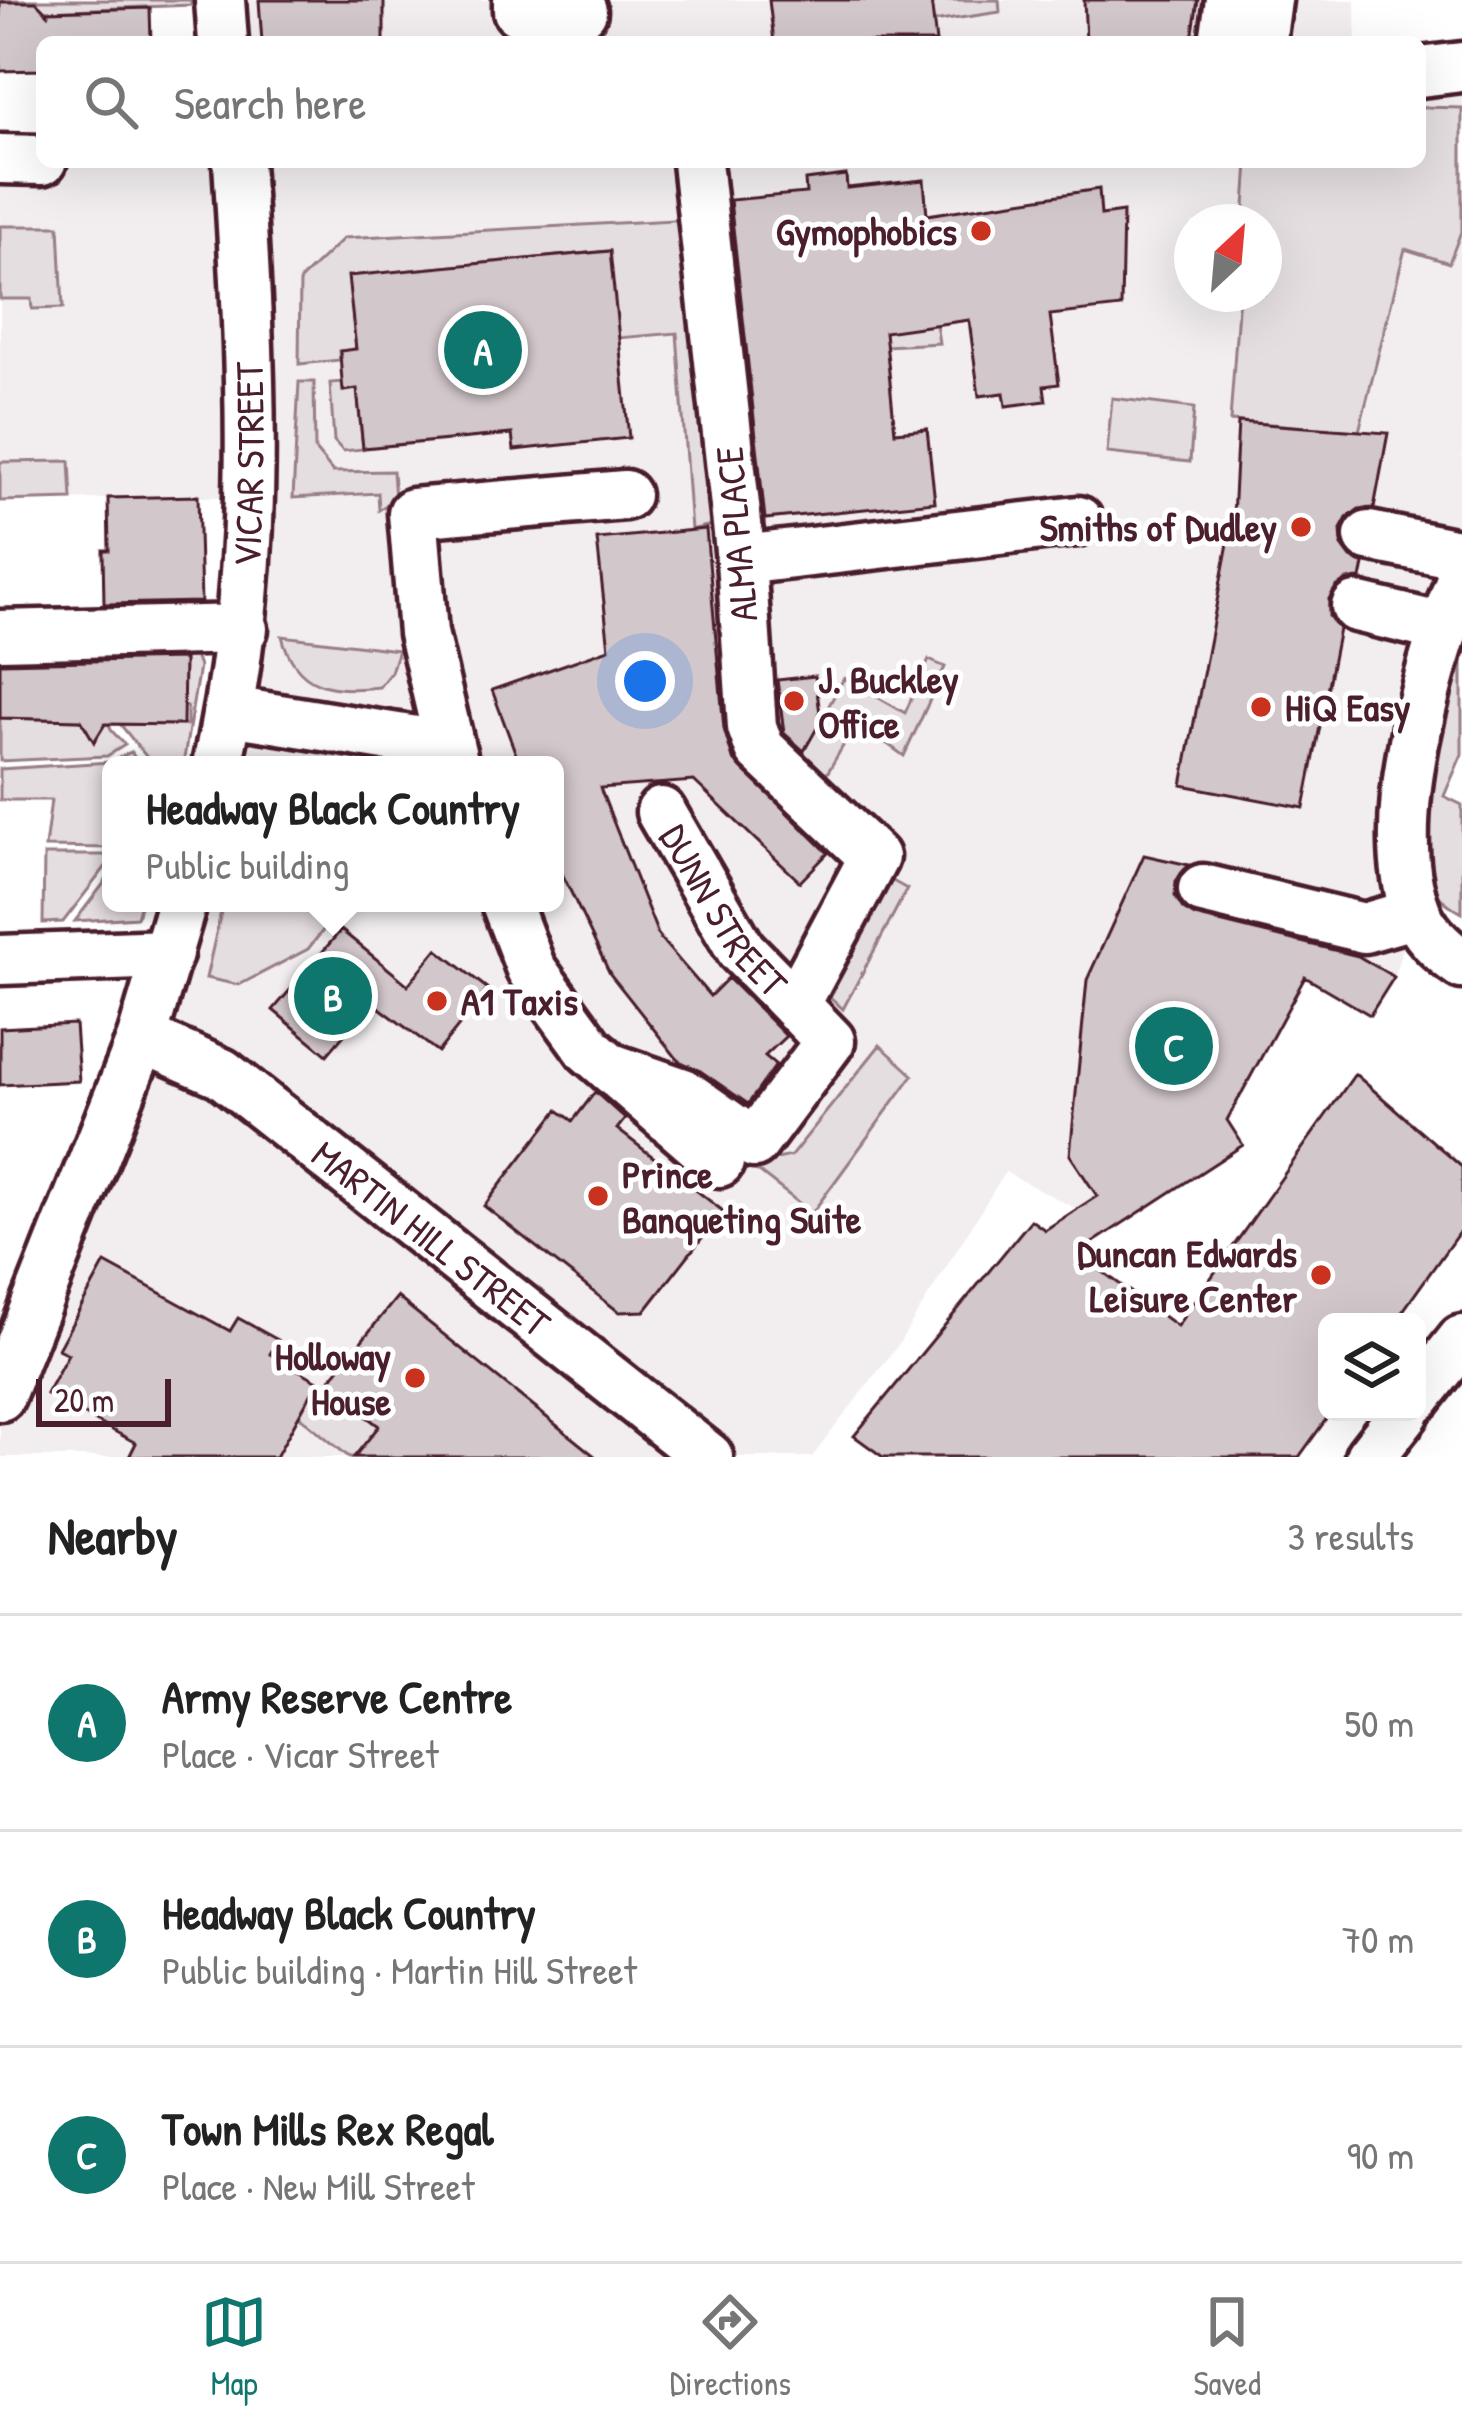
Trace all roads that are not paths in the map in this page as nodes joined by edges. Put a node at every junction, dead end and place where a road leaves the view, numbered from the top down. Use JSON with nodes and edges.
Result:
{"nodes":[{"id":1,"x":220,"y":0,"type":"edge"},
{"id":2,"x":518,"y":0,"type":"edge"},
{"id":3,"x":1230,"y":0,"type":"edge"},
{"id":4,"x":1268,"y":0,"type":"edge"},
{"id":5,"x":582,"y":18,"type":"edge"},
{"id":6,"x":223,"y":36,"type":"edge"},
{"id":7,"x":1226,"y":36,"type":"edge"},
{"id":8,"x":1262,"y":36,"type":"edge"},
{"id":9,"x":1462,"y":67,"type":"edge"},
{"id":10,"x":1426,"y":71,"type":"edge"},
{"id":11,"x":0,"y":159,"type":"edge"},
{"id":12,"x":36,"y":160,"type":"edge"},
{"id":13,"x":238,"y":168,"type":"edge"},
{"id":14,"x":698,"y":168,"type":"edge"},
{"id":15,"x":625,"y":495,"type":"dead end"},
{"id":16,"x":1078,"y":521,"type":"dead end"},
{"id":17,"x":1369,"y":536,"type":"dead end"},
{"id":18,"x":1462,"y":555,"type":"edge"},
{"id":19,"x":741,"y":560,"type":"junction"},
{"id":20,"x":1462,"y":576,"type":"edge"},
{"id":21,"x":1356,"y":607,"type":"dead end"},
{"id":22,"x":1444,"y":628,"type":"junction"},
{"id":23,"x":243,"y":629,"type":"junction"},
{"id":24,"x":0,"y":635,"type":"edge"},
{"id":25,"x":230,"y":710,"type":"junction"},
{"id":26,"x":450,"y":755,"type":"edge"},
{"id":27,"x":219,"y":756,"type":"edge"},
{"id":28,"x":661,"y":812,"type":"dead end"},
{"id":29,"x":869,"y":866,"type":"joint"},
{"id":30,"x":1203,"y":889,"type":"dead end"},
{"id":31,"x":180,"y":912,"type":"edge"},
{"id":32,"x":509,"y":912,"type":"edge"},
{"id":33,"x":1417,"y":914,"type":"junction"},
{"id":34,"x":169,"y":954,"type":"junction"},
{"id":35,"x":0,"y":960,"type":"edge"},
{"id":36,"x":1462,"y":964,"type":"edge"},
{"id":37,"x":795,"y":1005,"type":"junction"},
{"id":38,"x":142,"y":1038,"type":"junction"},
{"id":39,"x":611,"y":1068,"type":"junction"},
{"id":40,"x":719,"y":1162,"type":"dead end"},
{"id":41,"x":1462,"y":1340,"type":"edge"},
{"id":42,"x":1426,"y":1386,"type":"edge"},
{"id":43,"x":0,"y":1396,"type":"edge"},
{"id":44,"x":1398,"y":1421,"type":"edge"},
{"id":45,"x":708,"y":1457,"type":"edge"},
{"id":46,"x":1370,"y":1457,"type":"edge"}],
"edges":[{"from":1,"to":6,"type":"street"},
{"from":2,"to":5,"type":"street"},
{"from":3,"to":7,"type":"street"},
{"from":4,"to":8,"type":"street"},
{"from":9,"to":10,"type":"street"},
{"from":11,"to":12,"type":"street"},
{"from":13,"to":23,"type":"street","name":"VICAR STREET"},
{"from":14,"to":19,"type":"street","name":"ALMA PLACE"},
{"from":15,"to":26,"type":"street"},
{"from":16,"to":19,"type":"street"},
{"from":17,"to":18,"type":"street"},
{"from":19,"to":29,"type":"street","name":"ALMA PLACE"},
{"from":20,"to":22,"type":"street"},
{"from":21,"to":22,"type":"street"},
{"from":22,"to":33,"type":"street"},
{"from":23,"to":24,"type":"street"},
{"from":23,"to":25,"type":"street","name":"VICAR STREET"},
{"from":25,"to":26,"type":"street"},
{"from":25,"to":27,"type":"street","name":"VICAR STREET"},
{"from":28,"to":37,"type":"street","name":"DUNN STREET"},
{"from":29,"to":37,"type":"street","name":"DUNN STREET"},
{"from":30,"to":33,"type":"street"},
{"from":31,"to":34,"type":"street"},
{"from":32,"to":39,"type":"street"},
{"from":33,"to":36,"type":"street"},
{"from":34,"to":35,"type":"street"},
{"from":34,"to":38,"type":"street"},
{"from":37,"to":39,"type":"street","name":"DUNN STREET"},
{"from":38,"to":43,"type":"street"},
{"from":38,"to":45,"type":"street","name":"MARTIN HILL STREET"},
{"from":39,"to":40,"type":"street"},
{"from":41,"to":42,"type":"street"},
{"from":44,"to":46,"type":"street"}]}
